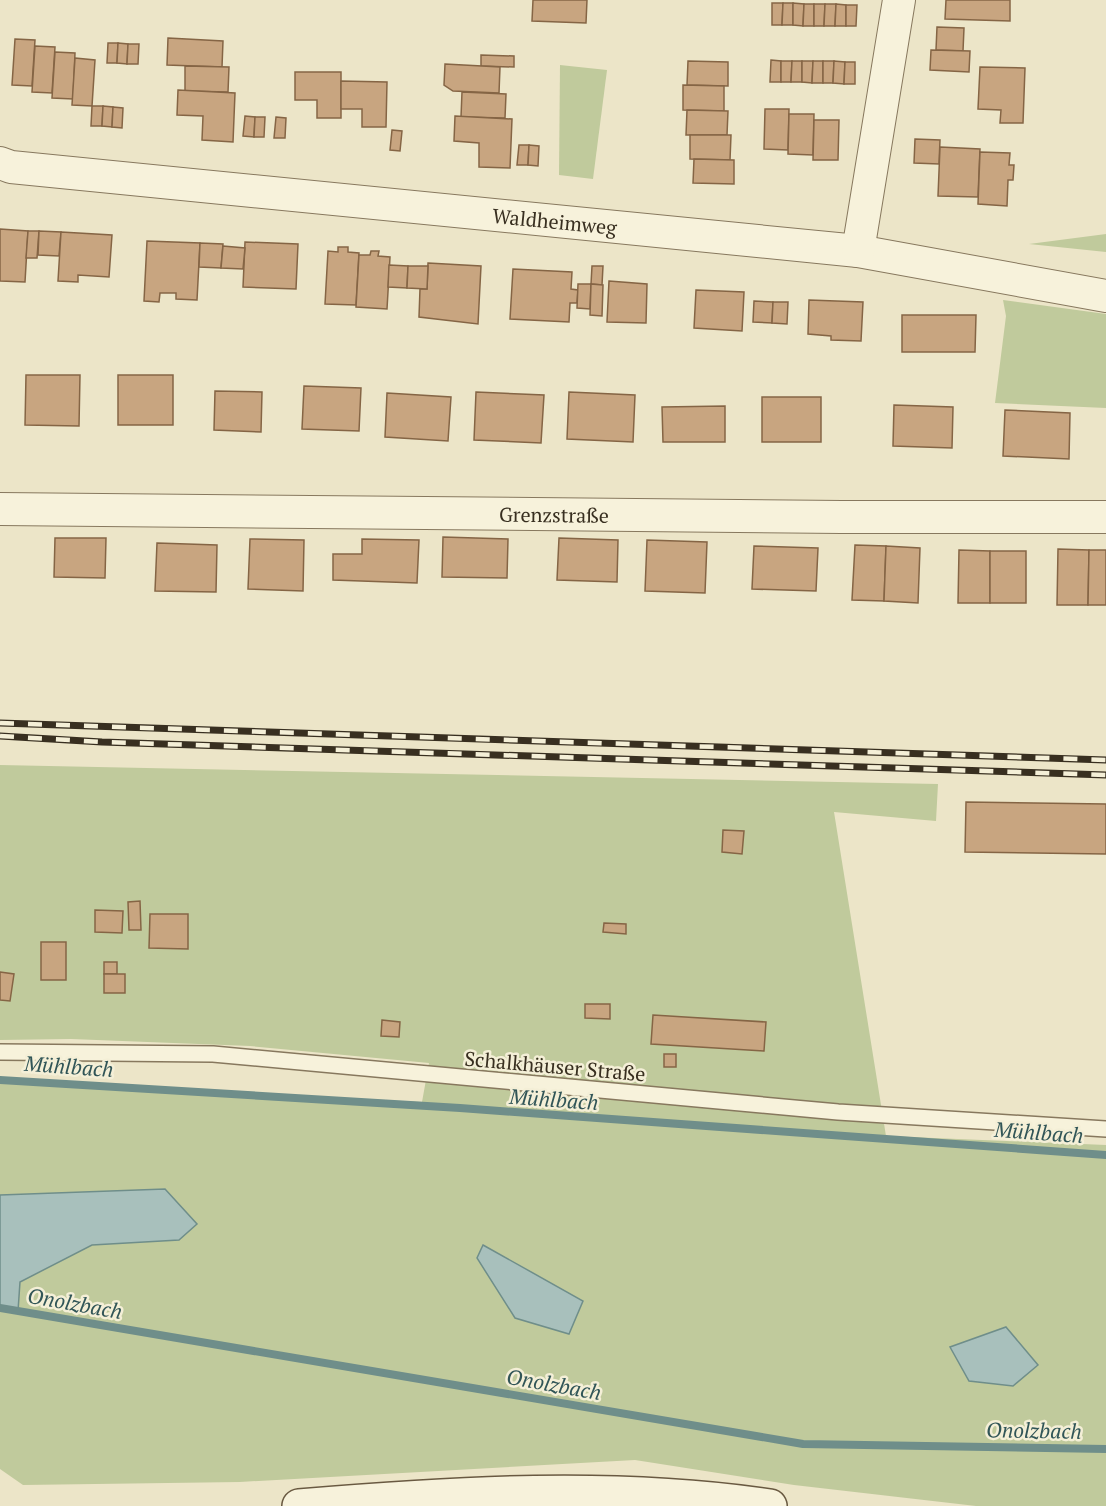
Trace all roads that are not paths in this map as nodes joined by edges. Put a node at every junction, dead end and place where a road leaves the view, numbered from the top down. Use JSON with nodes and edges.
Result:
{"nodes":[{"id":1,"x":899,"y":0,"type":"edge"},
{"id":2,"x":0,"y":163,"type":"edge"},
{"id":3,"x":858,"y":251,"type":"junction"},
{"id":4,"x":1106,"y":296,"type":"edge"},
{"id":5,"x":0,"y":509,"type":"edge"},
{"id":6,"x":1106,"y":517,"type":"edge"},
{"id":7,"x":0,"y":1053,"type":"edge"},
{"id":8,"x":1106,"y":1129,"type":"edge"},
{"id":9,"x":408,"y":1502,"type":"edge"},
{"id":10,"x":299,"y":1506,"type":"edge"},
{"id":11,"x":770,"y":1506,"type":"edge"}],
"edges":[{"from":1,"to":3,"type":"street"},
{"from":2,"to":3,"type":"street","name":"Waldheimweg"},
{"from":3,"to":4,"type":"street","name":"Waldheimweg"},
{"from":5,"to":6,"type":"street","name":"Grenzstraße"},
{"from":7,"to":8,"type":"lane","name":"Schalkhäuser Straße"},
{"from":9,"to":10,"type":"main road"},
{"from":9,"to":11,"type":"main road"}]}
